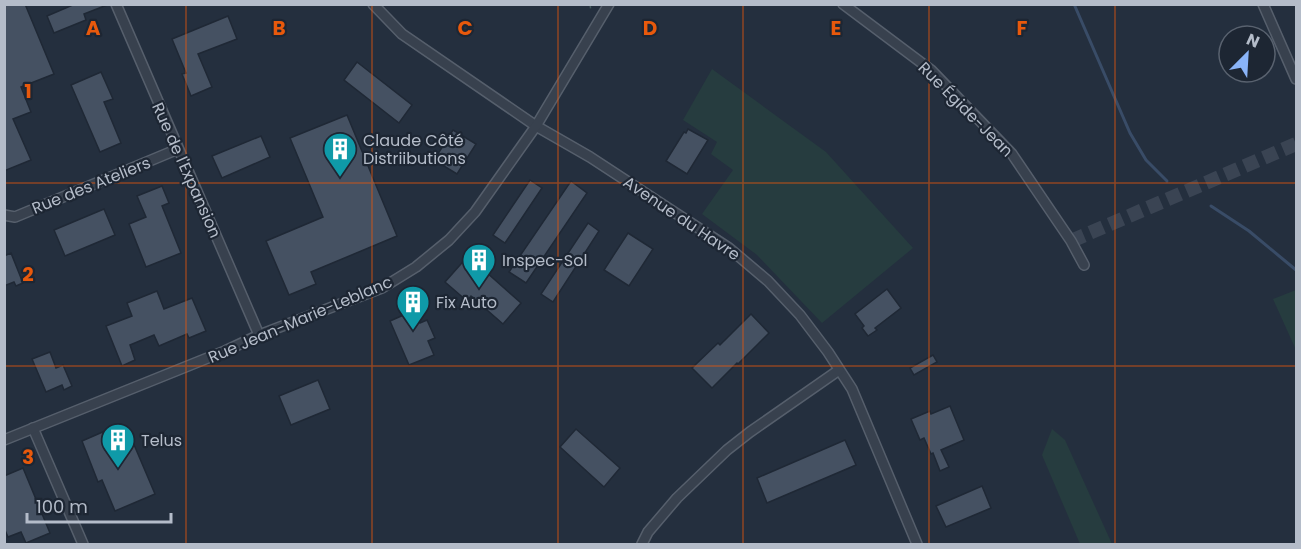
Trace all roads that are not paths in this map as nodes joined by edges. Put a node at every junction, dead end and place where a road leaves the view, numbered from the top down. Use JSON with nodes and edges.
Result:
{"nodes":[{"id":1,"x":116,"y":4,"type":"edge"},
{"id":2,"x":373,"y":4,"type":"edge"},
{"id":3,"x":609,"y":4,"type":"edge"},
{"id":4,"x":843,"y":4,"type":"edge"},
{"id":5,"x":1263,"y":4,"type":"edge"},
{"id":6,"x":1296,"y":79,"type":"edge"},
{"id":7,"x":536,"y":126,"type":"junction"},
{"id":8,"x":178,"y":150,"type":"junction"},
{"id":9,"x":4,"y":215,"type":"edge"},
{"id":10,"x":1084,"y":265,"type":"dead end"},
{"id":11,"x":260,"y":335,"type":"junction"},
{"id":12,"x":839,"y":369,"type":"junction"},
{"id":13,"x":33,"y":428,"type":"junction"},
{"id":14,"x":4,"y":440,"type":"edge"},
{"id":15,"x":83,"y":544,"type":"edge"},
{"id":16,"x":642,"y":544,"type":"edge"},
{"id":17,"x":917,"y":544,"type":"edge"}],
"edges":[{"from":1,"to":8,"type":"street","name":"Rue de l'Expansion"},
{"from":2,"to":7,"type":"street","name":"Avenue du Havre"},
{"from":3,"to":7,"type":"street","name":"Rue Jean-Marie-Leblanc"},
{"from":4,"to":10,"type":"street","name":"Rue Égide-Jean"},
{"from":5,"to":6,"type":"street"},
{"from":7,"to":11,"type":"street","name":"Rue Jean-Marie-Leblanc"},
{"from":7,"to":12,"type":"street","name":"Avenue du Havre"},
{"from":8,"to":9,"type":"street","name":"Rue des Ateliers"},
{"from":8,"to":11,"type":"street","name":"Rue de l'Expansion"},
{"from":11,"to":13,"type":"street","name":"Rue Jean-Marie-Leblanc"},
{"from":12,"to":16,"type":"street"},
{"from":12,"to":17,"type":"street","name":"Avenue du Havre"},
{"from":13,"to":14,"type":"street","name":"Rue Jean-Marie-Leblanc"},
{"from":13,"to":15,"type":"street"}]}
